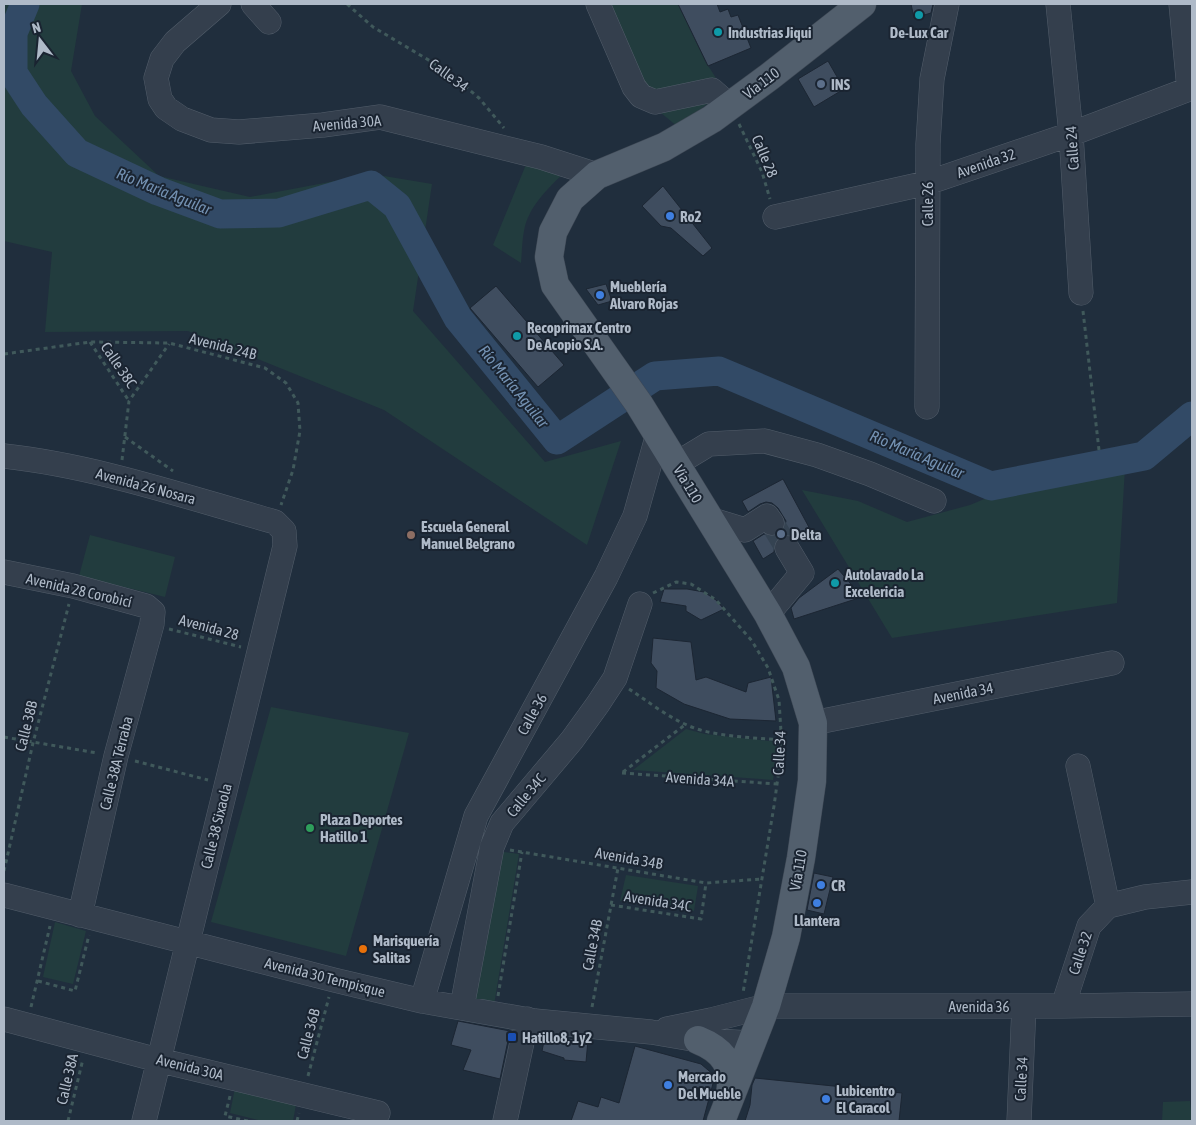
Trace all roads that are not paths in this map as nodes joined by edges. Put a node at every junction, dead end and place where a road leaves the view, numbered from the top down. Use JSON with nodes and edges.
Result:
{"nodes":[{"id":1,"x":219,"y":4,"type":"edge"},
{"id":2,"x":253,"y":4,"type":"edge"},
{"id":3,"x":598,"y":4,"type":"edge"},
{"id":4,"x":862,"y":4,"type":"edge"},
{"id":5,"x":947,"y":4,"type":"edge"},
{"id":6,"x":1058,"y":4,"type":"edge"},
{"id":7,"x":1181,"y":4,"type":"edge"},
{"id":8,"x":270,"y":22,"type":"dead end"},
{"id":9,"x":1191,"y":88,"type":"edge"},
{"id":10,"x":730,"y":106,"type":"junction"},
{"id":11,"x":1071,"y":134,"type":"junction"},
{"id":12,"x":597,"y":175,"type":"junction"},
{"id":13,"x":927,"y":183,"type":"junction"},
{"id":14,"x":775,"y":217,"type":"road end"},
{"id":15,"x":1081,"y":293,"type":"road end"},
{"id":16,"x":927,"y":407,"type":"dead end"},
{"id":17,"x":658,"y":434,"type":"junction"},
{"id":18,"x":4,"y":456,"type":"edge"},
{"id":19,"x":676,"y":464,"type":"junction"},
{"id":20,"x":934,"y":501,"type":"dead end"},
{"id":21,"x":710,"y":519,"type":"junction"},
{"id":22,"x":772,"y":523,"type":"dead end"},
{"id":23,"x":279,"y":526,"type":"joint"},
{"id":24,"x":787,"y":548,"type":"tunnel mouth"},
{"id":25,"x":4,"y":572,"type":"edge"},
{"id":26,"x":640,"y":604,"type":"road end"},
{"id":27,"x":768,"y":614,"type":"junction"},
{"id":28,"x":152,"y":618,"type":"joint"},
{"id":29,"x":1112,"y":663,"type":"dead end"},
{"id":30,"x":813,"y":723,"type":"junction"},
{"id":31,"x":1078,"y":766,"type":"dead end"},
{"id":32,"x":1192,"y":892,"type":"edge"},
{"id":33,"x":4,"y":895,"type":"edge"},
{"id":34,"x":1108,"y":906,"type":"junction"},
{"id":35,"x":87,"y":917,"type":"junction"},
{"id":36,"x":188,"y":942,"type":"junction"},
{"id":37,"x":422,"y":1001,"type":"junction"},
{"id":38,"x":1192,"y":1004,"type":"edge"},
{"id":39,"x":1024,"y":1006,"type":"junction"},
{"id":40,"x":1063,"y":1006,"type":"junction"},
{"id":41,"x":462,"y":1007,"type":"junction"},
{"id":42,"x":753,"y":1008,"type":"junction"},
{"id":43,"x":4,"y":1019,"type":"edge"},
{"id":44,"x":528,"y":1019,"type":"junction"},
{"id":45,"x":651,"y":1032,"type":"junction"},
{"id":46,"x":698,"y":1040,"type":"junction"},
{"id":47,"x":751,"y":1043,"type":"junction"},
{"id":48,"x":158,"y":1060,"type":"junction"},
{"id":49,"x":725,"y":1110,"type":"edge"},
{"id":50,"x":378,"y":1113,"type":"dead end"},
{"id":51,"x":144,"y":1121,"type":"edge"},
{"id":52,"x":505,"y":1121,"type":"edge"},
{"id":53,"x":1019,"y":1121,"type":"edge"}],
"edges":[{"from":1,"to":12,"type":"street","name":"Avenida 30A"},
{"from":2,"to":8,"type":"street"},
{"from":3,"to":10,"type":"street"},
{"from":4,"to":10,"type":"main road","name":"Vía 110"},
{"from":5,"to":13,"type":"street","name":"Calle 26"},
{"from":6,"to":11,"type":"street","name":"Calle 24"},
{"from":7,"to":9,"type":"street"},
{"from":9,"to":11,"type":"street","name":"Avenida 32"},
{"from":10,"to":12,"type":"main road","name":"Vía 110"},
{"from":11,"to":13,"type":"street","name":"Avenida 32"},
{"from":11,"to":15,"type":"street","name":"Calle 24"},
{"from":12,"to":17,"type":"main road","name":"Vía 110"},
{"from":13,"to":14,"type":"street","name":"Avenida 32"},
{"from":13,"to":16,"type":"street","name":"Calle 26"},
{"from":17,"to":19,"type":"main road","name":"Vía 110"},
{"from":17,"to":37,"type":"street","name":"Calle 36"},
{"from":18,"to":23,"type":"street","name":"Avenida 26 Nosara"},
{"from":19,"to":20,"type":"street"},
{"from":19,"to":21,"type":"main road","name":"Vía 110"},
{"from":21,"to":22,"type":"street"},
{"from":21,"to":27,"type":"main road","name":"Vía 110"},
{"from":23,"to":36,"type":"street","name":"Calle 38 Sixaola"},
{"from":24,"to":27,"type":"street"},
{"from":25,"to":28,"type":"street","name":"Avenida 28 Corobicí"},
{"from":26,"to":41,"type":"street","name":"Calle 34C"},
{"from":27,"to":30,"type":"main road","name":"Vía 110"},
{"from":28,"to":35,"type":"street","name":"Calle 38A Térraba"},
{"from":29,"to":30,"type":"street","name":"Avenida 34"},
{"from":30,"to":42,"type":"main road","name":"Vía 110"},
{"from":31,"to":34,"type":"street"},
{"from":32,"to":34,"type":"street"},
{"from":33,"to":35,"type":"street","name":"Avenida 30 Tempisque"},
{"from":34,"to":40,"type":"street","name":"Calle 32"},
{"from":35,"to":36,"type":"street","name":"Avenida 30 Tempisque"},
{"from":36,"to":37,"type":"street","name":"Avenida 30 Tempisque"},
{"from":36,"to":48,"type":"street","name":"Calle 38 Sixaola"},
{"from":37,"to":41,"type":"street","name":"Avenida 30 Tempisque"},
{"from":38,"to":40,"type":"street","name":"Avenida 36"},
{"from":39,"to":40,"type":"street","name":"Avenida 36"},
{"from":39,"to":42,"type":"street","name":"Avenida 36"},
{"from":39,"to":53,"type":"street","name":"Calle 34"},
{"from":41,"to":44,"type":"street","name":"Avenida 30 Tempisque"},
{"from":42,"to":45,"type":"street","name":"Avenida 30 Tempisque"},
{"from":42,"to":47,"type":"main road","name":"Vía 110"},
{"from":43,"to":48,"type":"street","name":"Avenida 30A"},
{"from":44,"to":45,"type":"street","name":"Avenida 30 Tempisque"},
{"from":44,"to":52,"type":"street"},
{"from":45,"to":46,"type":"street","name":"Avenida 30 Tempisque"},
{"from":46,"to":47,"type":"street","name":"Avenida 30 Tempisque"},
{"from":46,"to":49,"type":"main road"},
{"from":47,"to":49,"type":"main road","name":"Vía 110"},
{"from":48,"to":50,"type":"street","name":"Avenida 30A"},
{"from":48,"to":51,"type":"street","name":"Calle 38 Sixaola"}]}
